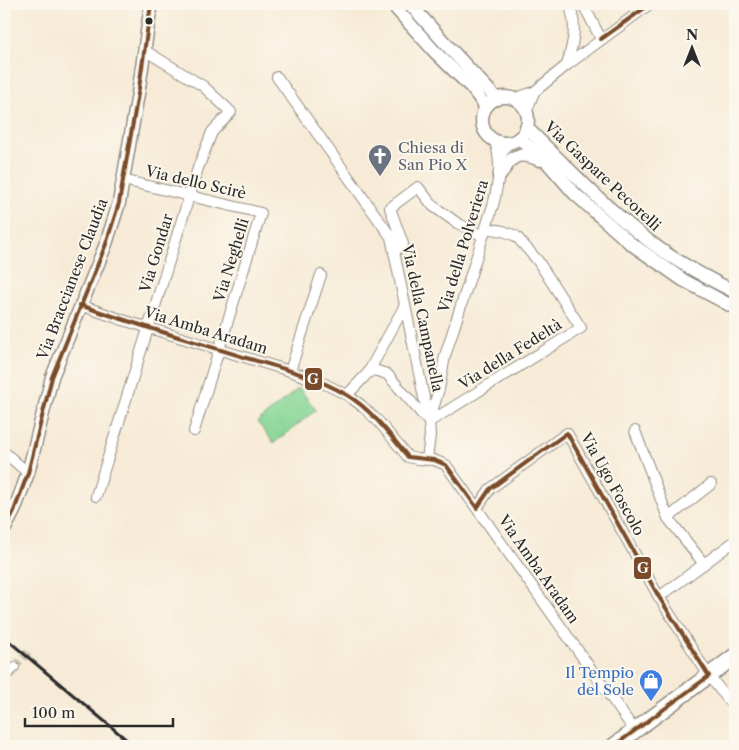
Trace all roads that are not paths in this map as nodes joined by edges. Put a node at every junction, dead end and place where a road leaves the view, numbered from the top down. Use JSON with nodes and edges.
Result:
{"nodes":[{"id":1,"x":151,"y":4,"type":"edge"},
{"id":2,"x":392,"y":4,"type":"edge"},
{"id":3,"x":410,"y":4,"type":"edge"},
{"id":4,"x":570,"y":4,"type":"edge"},
{"id":5,"x":583,"y":4,"type":"edge"},
{"id":6,"x":650,"y":4,"type":"edge"},
{"id":7,"x":593,"y":26,"type":"junction"},
{"id":8,"x":575,"y":34,"type":"junction"},
{"id":9,"x":601,"y":40,"type":"junction"},
{"id":10,"x":592,"y":46,"type":"junction"},
{"id":11,"x":144,"y":50,"type":"junction"},
{"id":12,"x":567,"y":65,"type":"junction"},
{"id":13,"x":277,"y":77,"type":"dead end"},
{"id":14,"x":534,"y":92,"type":"junction"},
{"id":15,"x":497,"y":99,"type":"junction"},
{"id":16,"x":513,"y":99,"type":"junction"},
{"id":17,"x":486,"y":107,"type":"junction"},
{"id":18,"x":526,"y":112,"type":"junction"},
{"id":19,"x":518,"y":136,"type":"junction"},
{"id":20,"x":495,"y":141,"type":"junction"},
{"id":21,"x":500,"y":157,"type":"junction"},
{"id":22,"x":547,"y":162,"type":"junction"},
{"id":23,"x":500,"y":177,"type":"junction"},
{"id":24,"x":123,"y":180,"type":"junction"},
{"id":25,"x":190,"y":196,"type":"junction"},
{"id":26,"x":261,"y":213,"type":"joint"},
{"id":27,"x":485,"y":232,"type":"junction"},
{"id":28,"x":394,"y":252,"type":"junction"},
{"id":29,"x":321,"y":275,"type":"dead end"},
{"id":30,"x":735,"y":292,"type":"edge"},
{"id":31,"x":80,"y":305,"type":"junction"},
{"id":32,"x":405,"y":305,"type":"junction"},
{"id":33,"x":735,"y":308,"type":"edge"},
{"id":34,"x":148,"y":328,"type":"junction"},
{"id":35,"x":220,"y":349,"type":"junction"},
{"id":36,"x":290,"y":371,"type":"junction"},
{"id":37,"x":368,"y":373,"type":"junction"},
{"id":38,"x":346,"y":395,"type":"junction"},
{"id":39,"x":429,"y":422,"type":"junction"},
{"id":40,"x":194,"y":431,"type":"dead end"},
{"id":41,"x":634,"y":431,"type":"dead end"},
{"id":42,"x":4,"y":452,"type":"edge"},
{"id":43,"x":427,"y":460,"type":"junction"},
{"id":44,"x":28,"y":473,"type":"junction"},
{"id":45,"x":711,"y":484,"type":"dead end"},
{"id":46,"x":96,"y":496,"type":"dead end"},
{"id":47,"x":477,"y":508,"type":"junction"},
{"id":48,"x":668,"y":518,"type":"junction"},
{"id":49,"x":4,"y":530,"type":"edge"},
{"id":50,"x":735,"y":541,"type":"edge"},
{"id":51,"x":704,"y":564,"type":"junction"},
{"id":52,"x":659,"y":597,"type":"junction"},
{"id":53,"x":735,"y":656,"type":"edge"},
{"id":54,"x":15,"y":667,"type":"tunnel mouth"},
{"id":55,"x":4,"y":669,"type":"edge"},
{"id":56,"x":709,"y":676,"type":"junction"},
{"id":57,"x":735,"y":708,"type":"edge"},
{"id":58,"x":635,"y":731,"type":"junction"},
{"id":59,"x":614,"y":746,"type":"edge"}],
"edges":[{"from":1,"to":11,"type":"street","name":"Via Braccianese Claudia"},
{"from":2,"to":17,"type":"street"},
{"from":3,"to":15,"type":"street"},
{"from":4,"to":8,"type":"street"},
{"from":5,"to":7,"type":"street"},
{"from":6,"to":9,"type":"street"},
{"from":7,"to":8,"type":"street"},
{"from":7,"to":9,"type":"street"},
{"from":8,"to":10,"type":"street"},
{"from":8,"to":12,"type":"street"},
{"from":9,"to":10,"type":"street"},
{"from":10,"to":12,"type":"street"},
{"from":11,"to":24,"type":"street","name":"Via Braccianese Claudia"},
{"from":11,"to":25,"type":"street","name":"Via Gondar"},
{"from":12,"to":14,"type":"street"},
{"from":13,"to":28,"type":"street","name":"Via della Campanella"},
{"from":14,"to":16,"type":"street"},
{"from":14,"to":18,"type":"street"},
{"from":15,"to":16,"type":"street"},
{"from":15,"to":17,"type":"street"},
{"from":16,"to":18,"type":"street"},
{"from":17,"to":20,"type":"street"},
{"from":18,"to":19,"type":"street","name":"Via Gaspare Pecorelli"},
{"from":19,"to":20,"type":"street"},
{"from":19,"to":21,"type":"street","name":"Via della Polveriera"},
{"from":19,"to":22,"type":"street","name":"Via Gaspare Pecorelli"},
{"from":19,"to":30,"type":"street","name":"Via Gaspare Pecorelli"},
{"from":20,"to":21,"type":"street","name":"Via della Polveriera"},
{"from":21,"to":23,"type":"street","name":"Via della Polveriera"},
{"from":22,"to":23,"type":"street"},
{"from":22,"to":33,"type":"street","name":"Via Gaspare Pecorelli"},
{"from":23,"to":27,"type":"street","name":"Via della Polveriera"},
{"from":24,"to":25,"type":"street","name":"Via dello Scirè"},
{"from":24,"to":31,"type":"street","name":"Via Braccianese Claudia"},
{"from":25,"to":26,"type":"street","name":"Via dello Scirè"},
{"from":25,"to":34,"type":"street","name":"Via Gondar"},
{"from":26,"to":35,"type":"street","name":"Via Neghelli"},
{"from":27,"to":28,"type":"street"},
{"from":27,"to":39,"type":"street","name":"Via della Polveriera"},
{"from":27,"to":39,"type":"street","name":"Via della Fedeltà"},
{"from":28,"to":32,"type":"street","name":"Via della Campanella"},
{"from":29,"to":36,"type":"street"},
{"from":31,"to":34,"type":"street","name":"Via Amba Aradam"},
{"from":31,"to":44,"type":"street","name":"Via Braccianese Claudia"},
{"from":32,"to":37,"type":"street"},
{"from":32,"to":39,"type":"street","name":"Via della Campanella"},
{"from":34,"to":35,"type":"street","name":"Via Amba Aradam"},
{"from":34,"to":46,"type":"street","name":"Via Gondar"},
{"from":35,"to":36,"type":"street","name":"Via Amba Aradam"},
{"from":35,"to":40,"type":"street","name":"Via Neghelli"},
{"from":36,"to":38,"type":"street","name":"Via Amba Aradam"},
{"from":37,"to":38,"type":"street"},
{"from":37,"to":39,"type":"street"},
{"from":38,"to":43,"type":"street","name":"Via Amba Aradam"},
{"from":39,"to":43,"type":"street","name":"Via della Polveriera"},
{"from":41,"to":48,"type":"street"},
{"from":42,"to":44,"type":"street"},
{"from":43,"to":47,"type":"street","name":"Via Amba Aradam"},
{"from":44,"to":49,"type":"street","name":"Via Braccianese Claudia"},
{"from":45,"to":48,"type":"street"},
{"from":47,"to":52,"type":"street","name":"Via Ugo Foscolo"},
{"from":47,"to":58,"type":"street","name":"Via Amba Aradam"},
{"from":48,"to":51,"type":"street"},
{"from":50,"to":51,"type":"street"},
{"from":51,"to":52,"type":"street"},
{"from":52,"to":56,"type":"street","name":"Via Ugo Foscolo"},
{"from":53,"to":56,"type":"main road"},
{"from":54,"to":55,"type":"street"},
{"from":56,"to":57,"type":"street","name":"Via Ugo Foscolo"},
{"from":56,"to":58,"type":"main road"},
{"from":58,"to":59,"type":"main road"}]}
